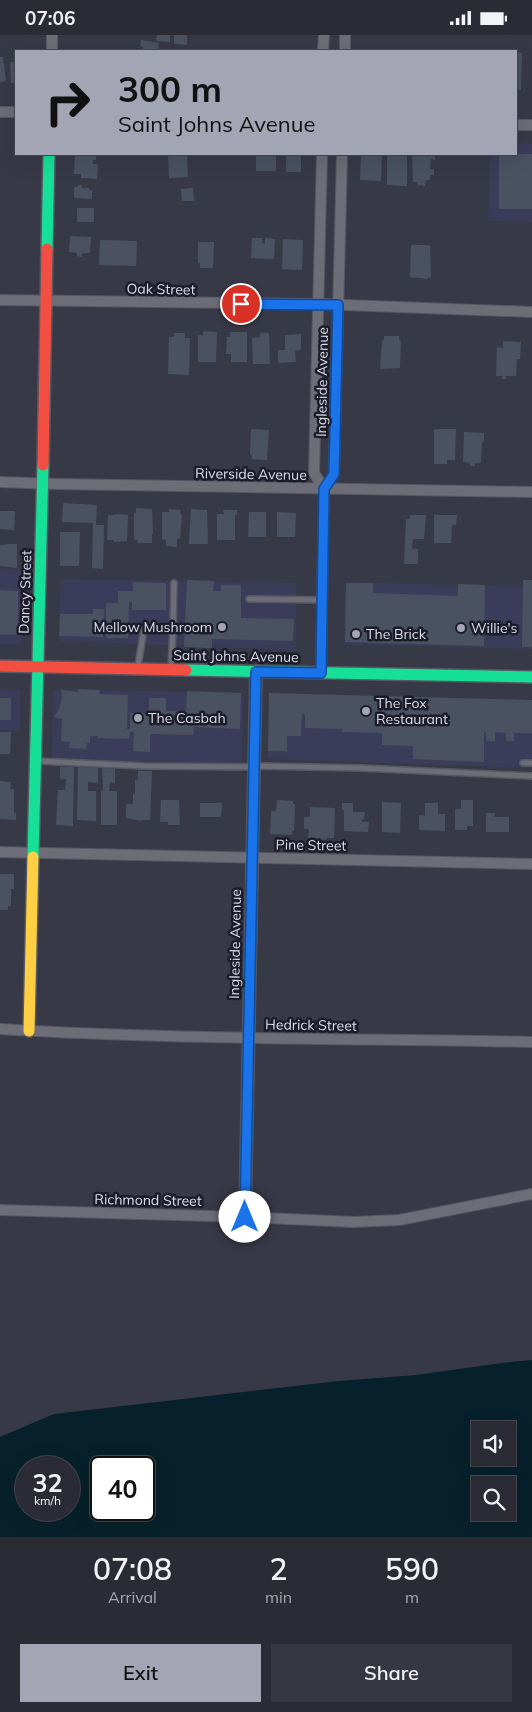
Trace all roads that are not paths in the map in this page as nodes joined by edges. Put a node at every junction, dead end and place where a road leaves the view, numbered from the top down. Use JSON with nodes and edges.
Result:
{"nodes":[{"id":1,"x":52,"y":35,"type":"edge"},
{"id":2,"x":324,"y":35,"type":"edge"},
{"id":3,"x":345,"y":35,"type":"edge"},
{"id":4,"x":52,"y":50,"type":"edge"},
{"id":5,"x":324,"y":50,"type":"edge"},
{"id":6,"x":345,"y":50,"type":"edge"},
{"id":7,"x":0,"y":112,"type":"edge"},
{"id":8,"x":15,"y":113,"type":"edge"},
{"id":9,"x":517,"y":125,"type":"edge"},
{"id":10,"x":532,"y":125,"type":"edge"},
{"id":11,"x":50,"y":155,"type":"edge"},
{"id":12,"x":322,"y":155,"type":"edge"},
{"id":13,"x":342,"y":155,"type":"edge"},
{"id":14,"x":0,"y":300,"type":"edge"},
{"id":15,"x":47,"y":302,"type":"junction"},
{"id":16,"x":319,"y":305,"type":"junction"},
{"id":17,"x":338,"y":305,"type":"junction"},
{"id":18,"x":532,"y":312,"type":"edge"},
{"id":19,"x":0,"y":481,"type":"edge"},
{"id":20,"x":43,"y":483,"type":"junction"},
{"id":21,"x":324,"y":489,"type":"junction"},
{"id":22,"x":532,"y":492,"type":"edge"},
{"id":23,"x":174,"y":583,"type":"dead end"},
{"id":24,"x":249,"y":599,"type":"dead end"},
{"id":25,"x":323,"y":600,"type":"junction"},
{"id":26,"x":173,"y":629,"type":"junction"},
{"id":27,"x":0,"y":666,"type":"edge"},
{"id":28,"x":38,"y":667,"type":"junction"},
{"id":29,"x":137,"y":669,"type":"junction"},
{"id":30,"x":171,"y":670,"type":"junction"},
{"id":31,"x":256,"y":672,"type":"junction"},
{"id":32,"x":321,"y":673,"type":"junction"},
{"id":33,"x":532,"y":677,"type":"edge"},
{"id":34,"x":36,"y":761,"type":"junction"},
{"id":35,"x":523,"y":763,"type":"dead end"},
{"id":36,"x":532,"y":763,"type":"edge"},
{"id":37,"x":254,"y":767,"type":"junction"},
{"id":38,"x":532,"y":776,"type":"edge"},
{"id":39,"x":0,"y":852,"type":"edge"},
{"id":40,"x":34,"y":853,"type":"junction"},
{"id":41,"x":252,"y":858,"type":"junction"},
{"id":42,"x":532,"y":864,"type":"edge"},
{"id":43,"x":0,"y":1029,"type":"edge"},
{"id":44,"x":29,"y":1031,"type":"junction"},
{"id":45,"x":248,"y":1038,"type":"junction"},
{"id":46,"x":532,"y":1043,"type":"edge"},
{"id":47,"x":532,"y":1194,"type":"edge"},
{"id":48,"x":0,"y":1210,"type":"edge"},
{"id":49,"x":245,"y":1217,"type":"junction"}],
"edges":[{"from":1,"to":4,"type":"street"},
{"from":2,"to":5,"type":"street"},
{"from":3,"to":6,"type":"street"},
{"from":7,"to":8,"type":"street"},
{"from":9,"to":10,"type":"street"},
{"from":11,"to":15,"type":"street","name":"Dancy Street"},
{"from":12,"to":16,"type":"street","name":"Ingleside Avenue"},
{"from":13,"to":17,"type":"street","name":"Ingleside Avenue"},
{"from":14,"to":15,"type":"street","name":"Oak Street"},
{"from":15,"to":16,"type":"street","name":"Oak Street"},
{"from":15,"to":20,"type":"street","name":"Dancy Street"},
{"from":16,"to":17,"type":"street","name":"Oak Street"},
{"from":16,"to":21,"type":"street","name":"Ingleside Avenue"},
{"from":17,"to":18,"type":"street","name":"Oak Street"},
{"from":17,"to":21,"type":"street","name":"Ingleside Avenue"},
{"from":19,"to":20,"type":"street","name":"Riverside Avenue"},
{"from":20,"to":21,"type":"street","name":"Riverside Avenue"},
{"from":20,"to":28,"type":"street","name":"Dancy Street"},
{"from":21,"to":22,"type":"street","name":"Riverside Avenue"},
{"from":21,"to":25,"type":"street","name":"Ingleside Avenue"},
{"from":23,"to":26,"type":"lane"},
{"from":24,"to":25,"type":"lane"},
{"from":25,"to":32,"type":"street","name":"Ingleside Avenue"},
{"from":26,"to":29,"type":"lane"},
{"from":26,"to":30,"type":"lane"},
{"from":27,"to":28,"type":"street","name":"Saint Johns Avenue"},
{"from":28,"to":29,"type":"street","name":"Saint Johns Avenue"},
{"from":28,"to":34,"type":"street","name":"Dancy Street"},
{"from":29,"to":30,"type":"street","name":"Saint Johns Avenue"},
{"from":30,"to":31,"type":"street","name":"Saint Johns Avenue"},
{"from":31,"to":32,"type":"street","name":"Saint Johns Avenue"},
{"from":31,"to":37,"type":"street","name":"Ingleside Avenue"},
{"from":32,"to":33,"type":"street","name":"Saint Johns Avenue"},
{"from":34,"to":37,"type":"lane"},
{"from":34,"to":40,"type":"street","name":"Dancy Street"},
{"from":35,"to":36,"type":"lane"},
{"from":37,"to":38,"type":"lane"},
{"from":37,"to":41,"type":"street","name":"Ingleside Avenue"},
{"from":39,"to":40,"type":"street","name":"Pine Street"},
{"from":40,"to":41,"type":"street","name":"Pine Street"},
{"from":40,"to":44,"type":"street","name":"Dancy Street"},
{"from":41,"to":42,"type":"street","name":"Pine Street"},
{"from":41,"to":45,"type":"street","name":"Ingleside Avenue"},
{"from":43,"to":44,"type":"street","name":"Hedrick Street"},
{"from":44,"to":45,"type":"street","name":"Hedrick Street"},
{"from":45,"to":46,"type":"street","name":"Hedrick Street"},
{"from":45,"to":49,"type":"street","name":"Ingleside Avenue"},
{"from":47,"to":49,"type":"street","name":"Richmond Street"},
{"from":48,"to":49,"type":"street","name":"Richmond Street"}]}
